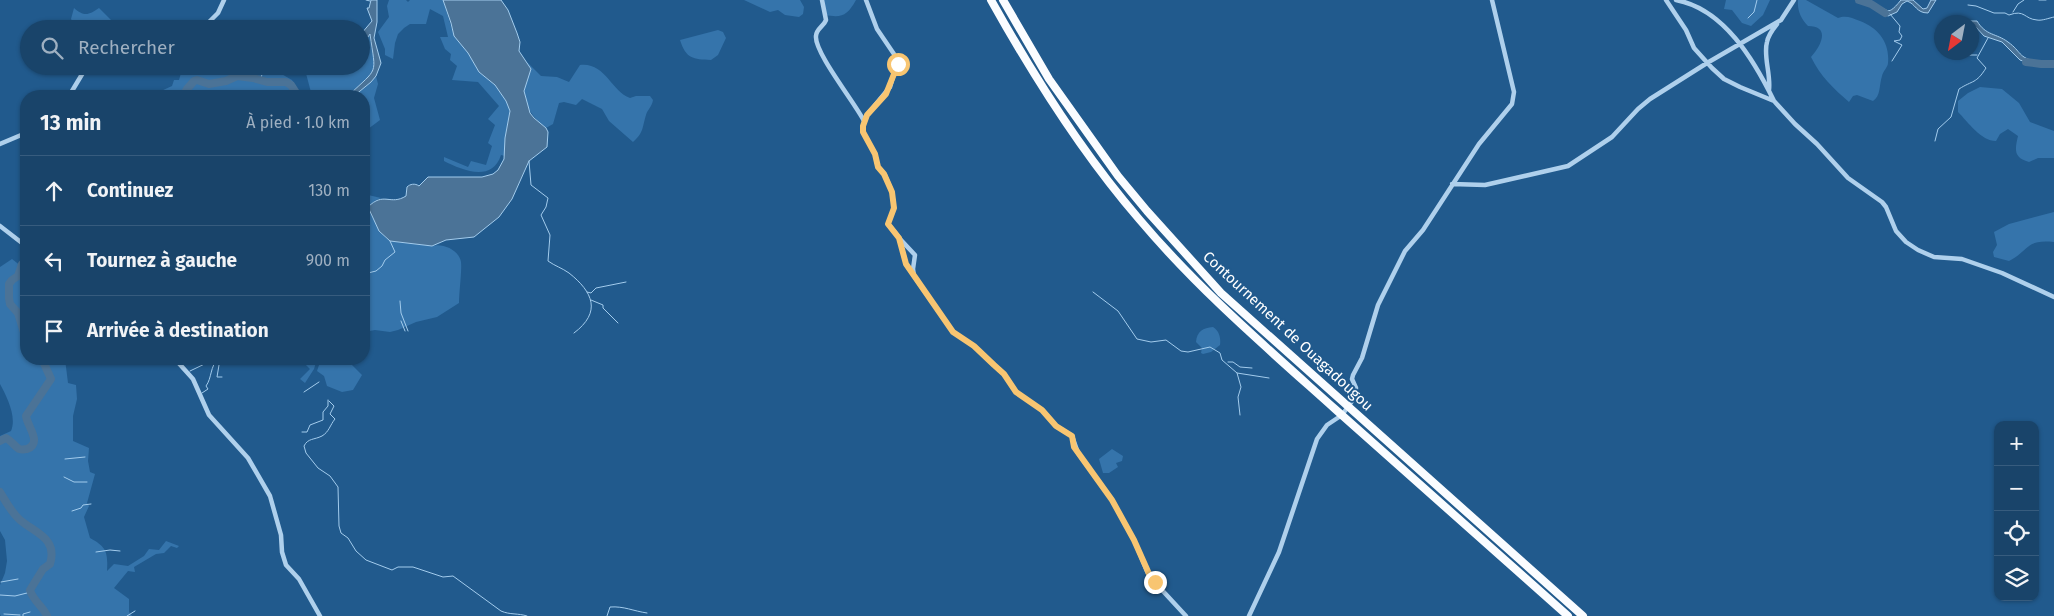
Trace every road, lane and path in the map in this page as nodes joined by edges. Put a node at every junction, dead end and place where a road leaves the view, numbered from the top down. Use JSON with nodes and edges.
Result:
{"nodes":[{"id":1,"x":224,"y":0,"type":"edge"},
{"id":2,"x":822,"y":0,"type":"edge"},
{"id":3,"x":866,"y":0,"type":"edge"},
{"id":4,"x":991,"y":0,"type":"edge"},
{"id":5,"x":1003,"y":0,"type":"edge"},
{"id":6,"x":1492,"y":0,"type":"edge"},
{"id":7,"x":1666,"y":0,"type":"edge"},
{"id":8,"x":1676,"y":0,"type":"edge"},
{"id":9,"x":1794,"y":0,"type":"edge"},
{"id":10,"x":211,"y":20,"type":"edge"},
{"id":11,"x":1777,"y":23,"type":"junction"},
{"id":12,"x":1739,"y":44,"type":"junction"},
{"id":13,"x":1707,"y":63,"type":"junction"},
{"id":14,"x":82,"y":75,"type":"edge"},
{"id":15,"x":73,"y":90,"type":"edge"},
{"id":16,"x":1769,"y":90,"type":"junction"},
{"id":17,"x":1774,"y":101,"type":"junction"},
{"id":18,"x":864,"y":121,"type":"junction"},
{"id":19,"x":20,"y":136,"type":"edge"},
{"id":20,"x":0,"y":144,"type":"edge"},
{"id":21,"x":1452,"y":184,"type":"junction"},
{"id":22,"x":0,"y":226,"type":"edge"},
{"id":23,"x":899,"y":238,"type":"junction"},
{"id":24,"x":20,"y":241,"type":"edge"},
{"id":25,"x":914,"y":276,"type":"junction"},
{"id":26,"x":2054,"y":297,"type":"edge"},
{"id":27,"x":180,"y":365,"type":"edge"},
{"id":28,"x":1349,"y":407,"type":"junction"},
{"id":29,"x":1342,"y":415,"type":"junction"},
{"id":30,"x":320,"y":616,"type":"edge"},
{"id":31,"x":1186,"y":616,"type":"edge"},
{"id":32,"x":1249,"y":616,"type":"edge"},
{"id":33,"x":1568,"y":616,"type":"edge"},
{"id":34,"x":1583,"y":616,"type":"edge"}],
"edges":[{"from":1,"to":10,"type":"street"},
{"from":2,"to":18,"type":"street"},
{"from":3,"to":18,"type":"street"},
{"from":4,"to":29,"type":"highway","name":"Contournement de Ouagadougou"},
{"from":5,"to":28,"type":"highway","name":"Contournement de Ouagadougou"},
{"from":6,"to":21,"type":"street"},
{"from":7,"to":13,"type":"street"},
{"from":8,"to":12,"type":"street"},
{"from":9,"to":11,"type":"street"},
{"from":11,"to":12,"type":"street"},
{"from":11,"to":16,"type":"street"},
{"from":12,"to":13,"type":"street"},
{"from":12,"to":16,"type":"street"},
{"from":13,"to":17,"type":"street"},
{"from":13,"to":21,"type":"street"},
{"from":14,"to":15,"type":"street"},
{"from":16,"to":17,"type":"street"},
{"from":17,"to":26,"type":"street"},
{"from":18,"to":23,"type":"street"},
{"from":19,"to":20,"type":"street"},
{"from":21,"to":28,"type":"street"},
{"from":22,"to":24,"type":"street"},
{"from":23,"to":25,"type":"street"},
{"from":23,"to":25,"type":"street"},
{"from":25,"to":31,"type":"street"},
{"from":27,"to":30,"type":"street"},
{"from":28,"to":29,"type":"street"},
{"from":28,"to":34,"type":"highway","name":"Contournement de Ouagadougou"},
{"from":29,"to":32,"type":"street"},
{"from":29,"to":33,"type":"highway","name":"Contournement de Ouagadougou"}]}
